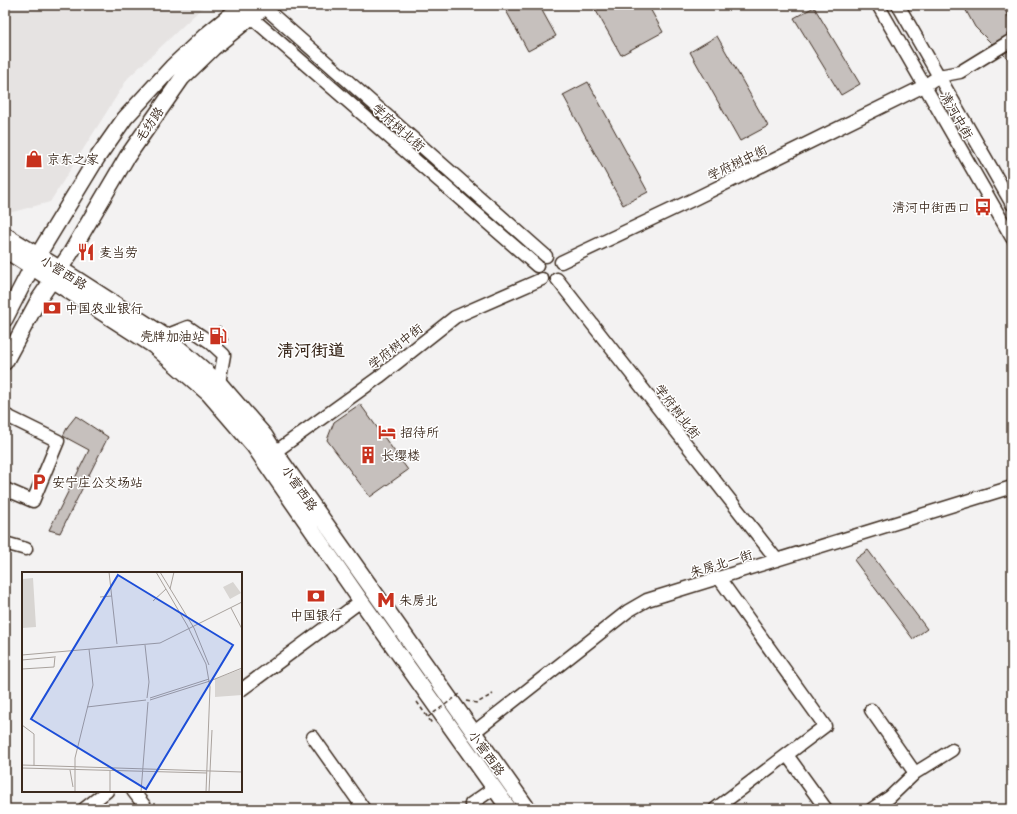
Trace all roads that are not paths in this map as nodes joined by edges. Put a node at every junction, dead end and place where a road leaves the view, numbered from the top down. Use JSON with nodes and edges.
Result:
{"nodes":[{"id":1,"x":878,"y":5,"type":"edge"},
{"id":2,"x":898,"y":5,"type":"edge"},
{"id":3,"x":254,"y":7,"type":"edge"},
{"id":4,"x":1008,"y":43,"type":"edge"},
{"id":5,"x":939,"y":76,"type":"junction"},
{"id":6,"x":924,"y":86,"type":"junction"},
{"id":7,"x":1012,"y":204,"type":"edge"},
{"id":8,"x":5,"y":235,"type":"edge"},
{"id":9,"x":1012,"y":238,"type":"edge"},
{"id":10,"x":5,"y":250,"type":"edge"},
{"id":11,"x":546,"y":256,"type":"junction"},
{"id":12,"x":35,"y":261,"type":"junction"},
{"id":13,"x":561,"y":262,"type":"junction"},
{"id":14,"x":537,"y":266,"type":"junction"},
{"id":15,"x":56,"y":274,"type":"junction"},
{"id":16,"x":542,"y":279,"type":"junction"},
{"id":17,"x":557,"y":279,"type":"junction"},
{"id":18,"x":5,"y":319,"type":"edge"},
{"id":19,"x":165,"y":336,"type":"junction"},
{"id":20,"x":5,"y":362,"type":"edge"},
{"id":21,"x":219,"y":383,"type":"junction"},
{"id":22,"x":5,"y":415,"type":"edge"},
{"id":23,"x":275,"y":452,"type":"junction"},
{"id":24,"x":1012,"y":487,"type":"edge"},
{"id":25,"x":5,"y":489,"type":"edge"},
{"id":26,"x":5,"y":543,"type":"edge"},
{"id":27,"x":26,"y":549,"type":"dead end"},
{"id":28,"x":777,"y":560,"type":"junction"},
{"id":29,"x":719,"y":578,"type":"junction"},
{"id":30,"x":360,"y":601,"type":"junction"},
{"id":31,"x":242,"y":689,"type":"edge"},
{"id":32,"x":871,"y":710,"type":"dead end"},
{"id":33,"x":473,"y":732,"type":"junction"},
{"id":34,"x":313,"y":737,"type":"dead end"},
{"id":35,"x":952,"y":750,"type":"dead end"},
{"id":36,"x":787,"y":755,"type":"junction"},
{"id":37,"x":915,"y":773,"type":"junction"},
{"id":38,"x":494,"y":788,"type":"junction"},
{"id":39,"x":106,"y":792,"type":"edge"},
{"id":40,"x":134,"y":792,"type":"edge"},
{"id":41,"x":471,"y":804,"type":"dead end"},
{"id":42,"x":84,"y":809,"type":"edge"},
{"id":43,"x":147,"y":809,"type":"edge"},
{"id":44,"x":364,"y":809,"type":"edge"},
{"id":45,"x":509,"y":809,"type":"edge"},
{"id":46,"x":528,"y":809,"type":"edge"},
{"id":47,"x":715,"y":809,"type":"edge"},
{"id":48,"x":826,"y":809,"type":"edge"},
{"id":49,"x":872,"y":809,"type":"edge"}],
"edges":[{"from":1,"to":6,"type":"street","name":"清河中街"},
{"from":2,"to":5,"type":"street","name":"清河中街"},
{"from":3,"to":11,"type":"street","name":"学府树北街"},
{"from":3,"to":12,"type":"main road","name":"毛纺路"},
{"from":3,"to":14,"type":"street","name":"学府树北街"},
{"from":3,"to":15,"type":"main road","name":"毛纺路"},
{"from":4,"to":5,"type":"street"},
{"from":5,"to":6,"type":"street","name":"学府树中街"},
{"from":5,"to":7,"type":"street","name":"清河中街"},
{"from":6,"to":9,"type":"street","name":"清河中街"},
{"from":6,"to":13,"type":"street","name":"学府树中街"},
{"from":8,"to":12,"type":"main road","name":"小营西路"},
{"from":10,"to":12,"type":"main road","name":"小营西路"},
{"from":11,"to":13,"type":"street"},
{"from":11,"to":14,"type":"street"},
{"from":12,"to":15,"type":"main road","name":"小营西路"},
{"from":12,"to":18,"type":"main road","name":"毛纺路"},
{"from":13,"to":17,"type":"street"},
{"from":14,"to":16,"type":"street"},
{"from":15,"to":19,"type":"main road","name":"小营西路"},
{"from":15,"to":20,"type":"main road","name":"毛纺路"},
{"from":15,"to":30,"type":"main road","name":"小营西路"},
{"from":16,"to":17,"type":"street"},
{"from":16,"to":23,"type":"street","name":"学府树中街"},
{"from":17,"to":28,"type":"street","name":"学府树北街"},
{"from":19,"to":21,"type":"main road","name":"小营西路"},
{"from":19,"to":21,"type":"street"},
{"from":21,"to":23,"type":"main road","name":"小营西路"},
{"from":22,"to":25,"type":"street"},
{"from":23,"to":33,"type":"main road","name":"小营西路"},
{"from":24,"to":28,"type":"street","name":"朱房北一街"},
{"from":26,"to":27,"type":"street"},
{"from":28,"to":29,"type":"street","name":"朱房北一街"},
{"from":29,"to":33,"type":"street","name":"朱房北一街"},
{"from":29,"to":36,"type":"street"},
{"from":30,"to":31,"type":"street"},
{"from":30,"to":38,"type":"main road","name":"小营西路"},
{"from":32,"to":37,"type":"street"},
{"from":33,"to":46,"type":"main road","name":"小营西路"},
{"from":34,"to":44,"type":"street"},
{"from":35,"to":37,"type":"street"},
{"from":36,"to":47,"type":"street"},
{"from":36,"to":48,"type":"street"},
{"from":37,"to":49,"type":"street"},
{"from":38,"to":41,"type":"street"},
{"from":38,"to":45,"type":"main road","name":"小营西路"},
{"from":39,"to":42,"type":"street"},
{"from":40,"to":43,"type":"street"}]}
